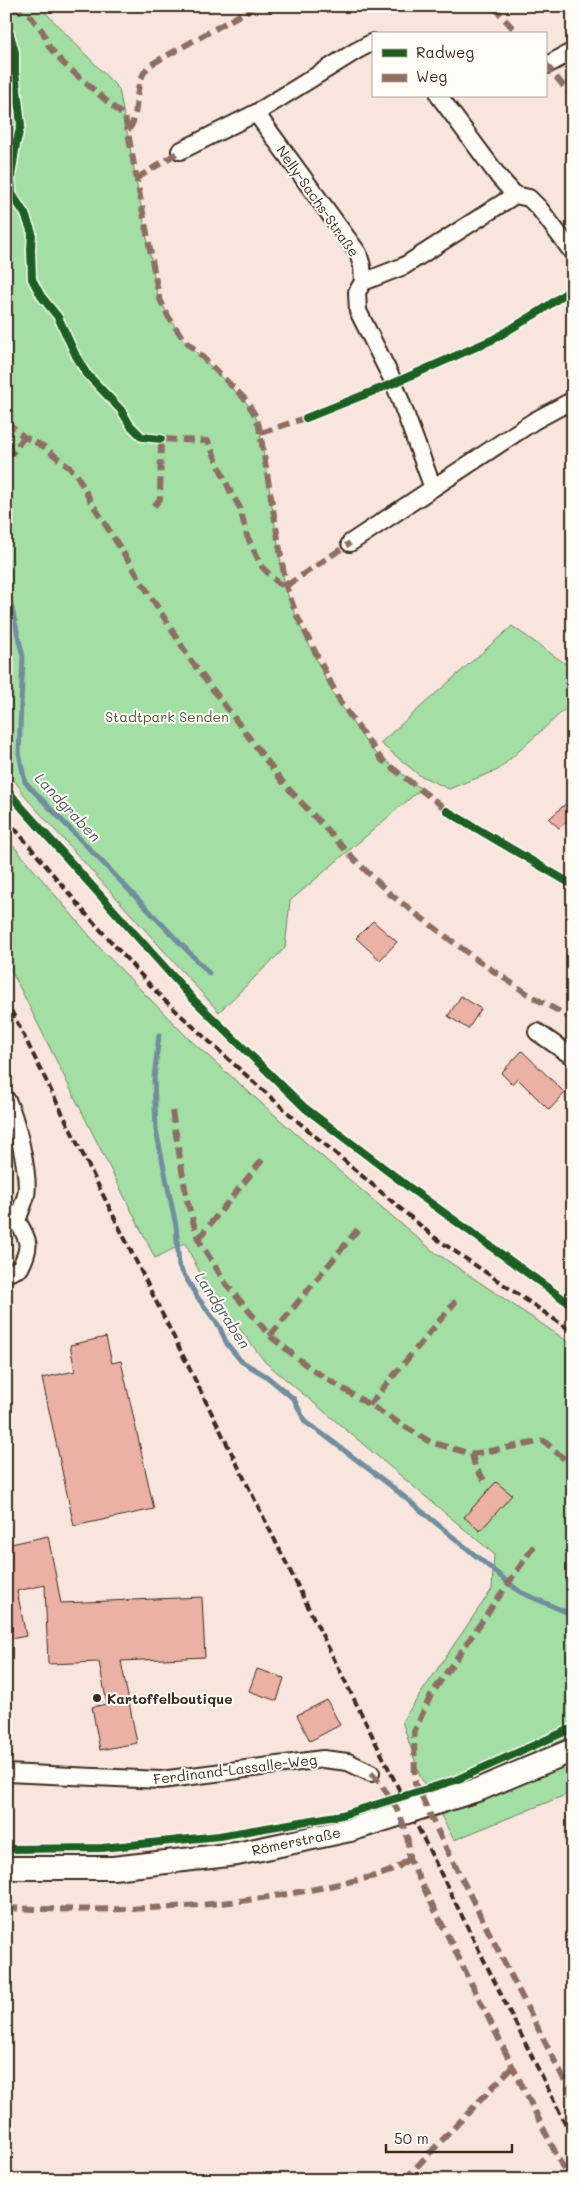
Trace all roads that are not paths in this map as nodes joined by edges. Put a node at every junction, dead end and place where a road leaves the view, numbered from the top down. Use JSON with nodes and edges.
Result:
{"nodes":[{"id":1,"x":372,"y":43,"type":"edge"},
{"id":2,"x":573,"y":51,"type":"edge"},
{"id":3,"x":547,"y":65,"type":"dead end"},
{"id":4,"x":441,"y":98,"type":"edge"},
{"id":5,"x":256,"y":113,"type":"junction"},
{"id":6,"x":180,"y":151,"type":"dead end"},
{"id":7,"x":515,"y":196,"type":"junction"},
{"id":8,"x":573,"y":253,"type":"edge"},
{"id":9,"x":363,"y":282,"type":"junction"},
{"id":10,"x":573,"y":400,"type":"edge"},
{"id":11,"x":433,"y":488,"type":"junction"},
{"id":12,"x":350,"y":543,"type":"dead end"},
{"id":13,"x":537,"y":1032,"type":"dead end"},
{"id":14,"x":573,"y":1058,"type":"edge"},
{"id":15,"x":6,"y":1099,"type":"edge"},
{"id":16,"x":12,"y":1220,"type":"edge"},
{"id":17,"x":6,"y":1274,"type":"edge"},
{"id":18,"x":573,"y":1750,"type":"edge"},
{"id":19,"x":6,"y":1773,"type":"edge"},
{"id":20,"x":371,"y":1773,"type":"dead end"},
{"id":21,"x":6,"y":1868,"type":"edge"}],
"edges":[{"from":1,"to":5,"type":"street"},
{"from":2,"to":3,"type":"street"},
{"from":4,"to":7,"type":"street"},
{"from":5,"to":6,"type":"street"},
{"from":5,"to":9,"type":"street","name":"Nelly-Sachs-Straße"},
{"from":7,"to":8,"type":"street"},
{"from":7,"to":9,"type":"street"},
{"from":9,"to":11,"type":"street","name":"Nelly-Sachs-Straße"},
{"from":10,"to":11,"type":"street"},
{"from":11,"to":12,"type":"street"},
{"from":13,"to":14,"type":"street"},
{"from":15,"to":16,"type":"street"},
{"from":16,"to":17,"type":"street"},
{"from":18,"to":21,"type":"main road","name":"Römerstraße","bridge":true},
{"from":19,"to":20,"type":"street","name":"Ferdinand-Lassalle-Weg"}]}
